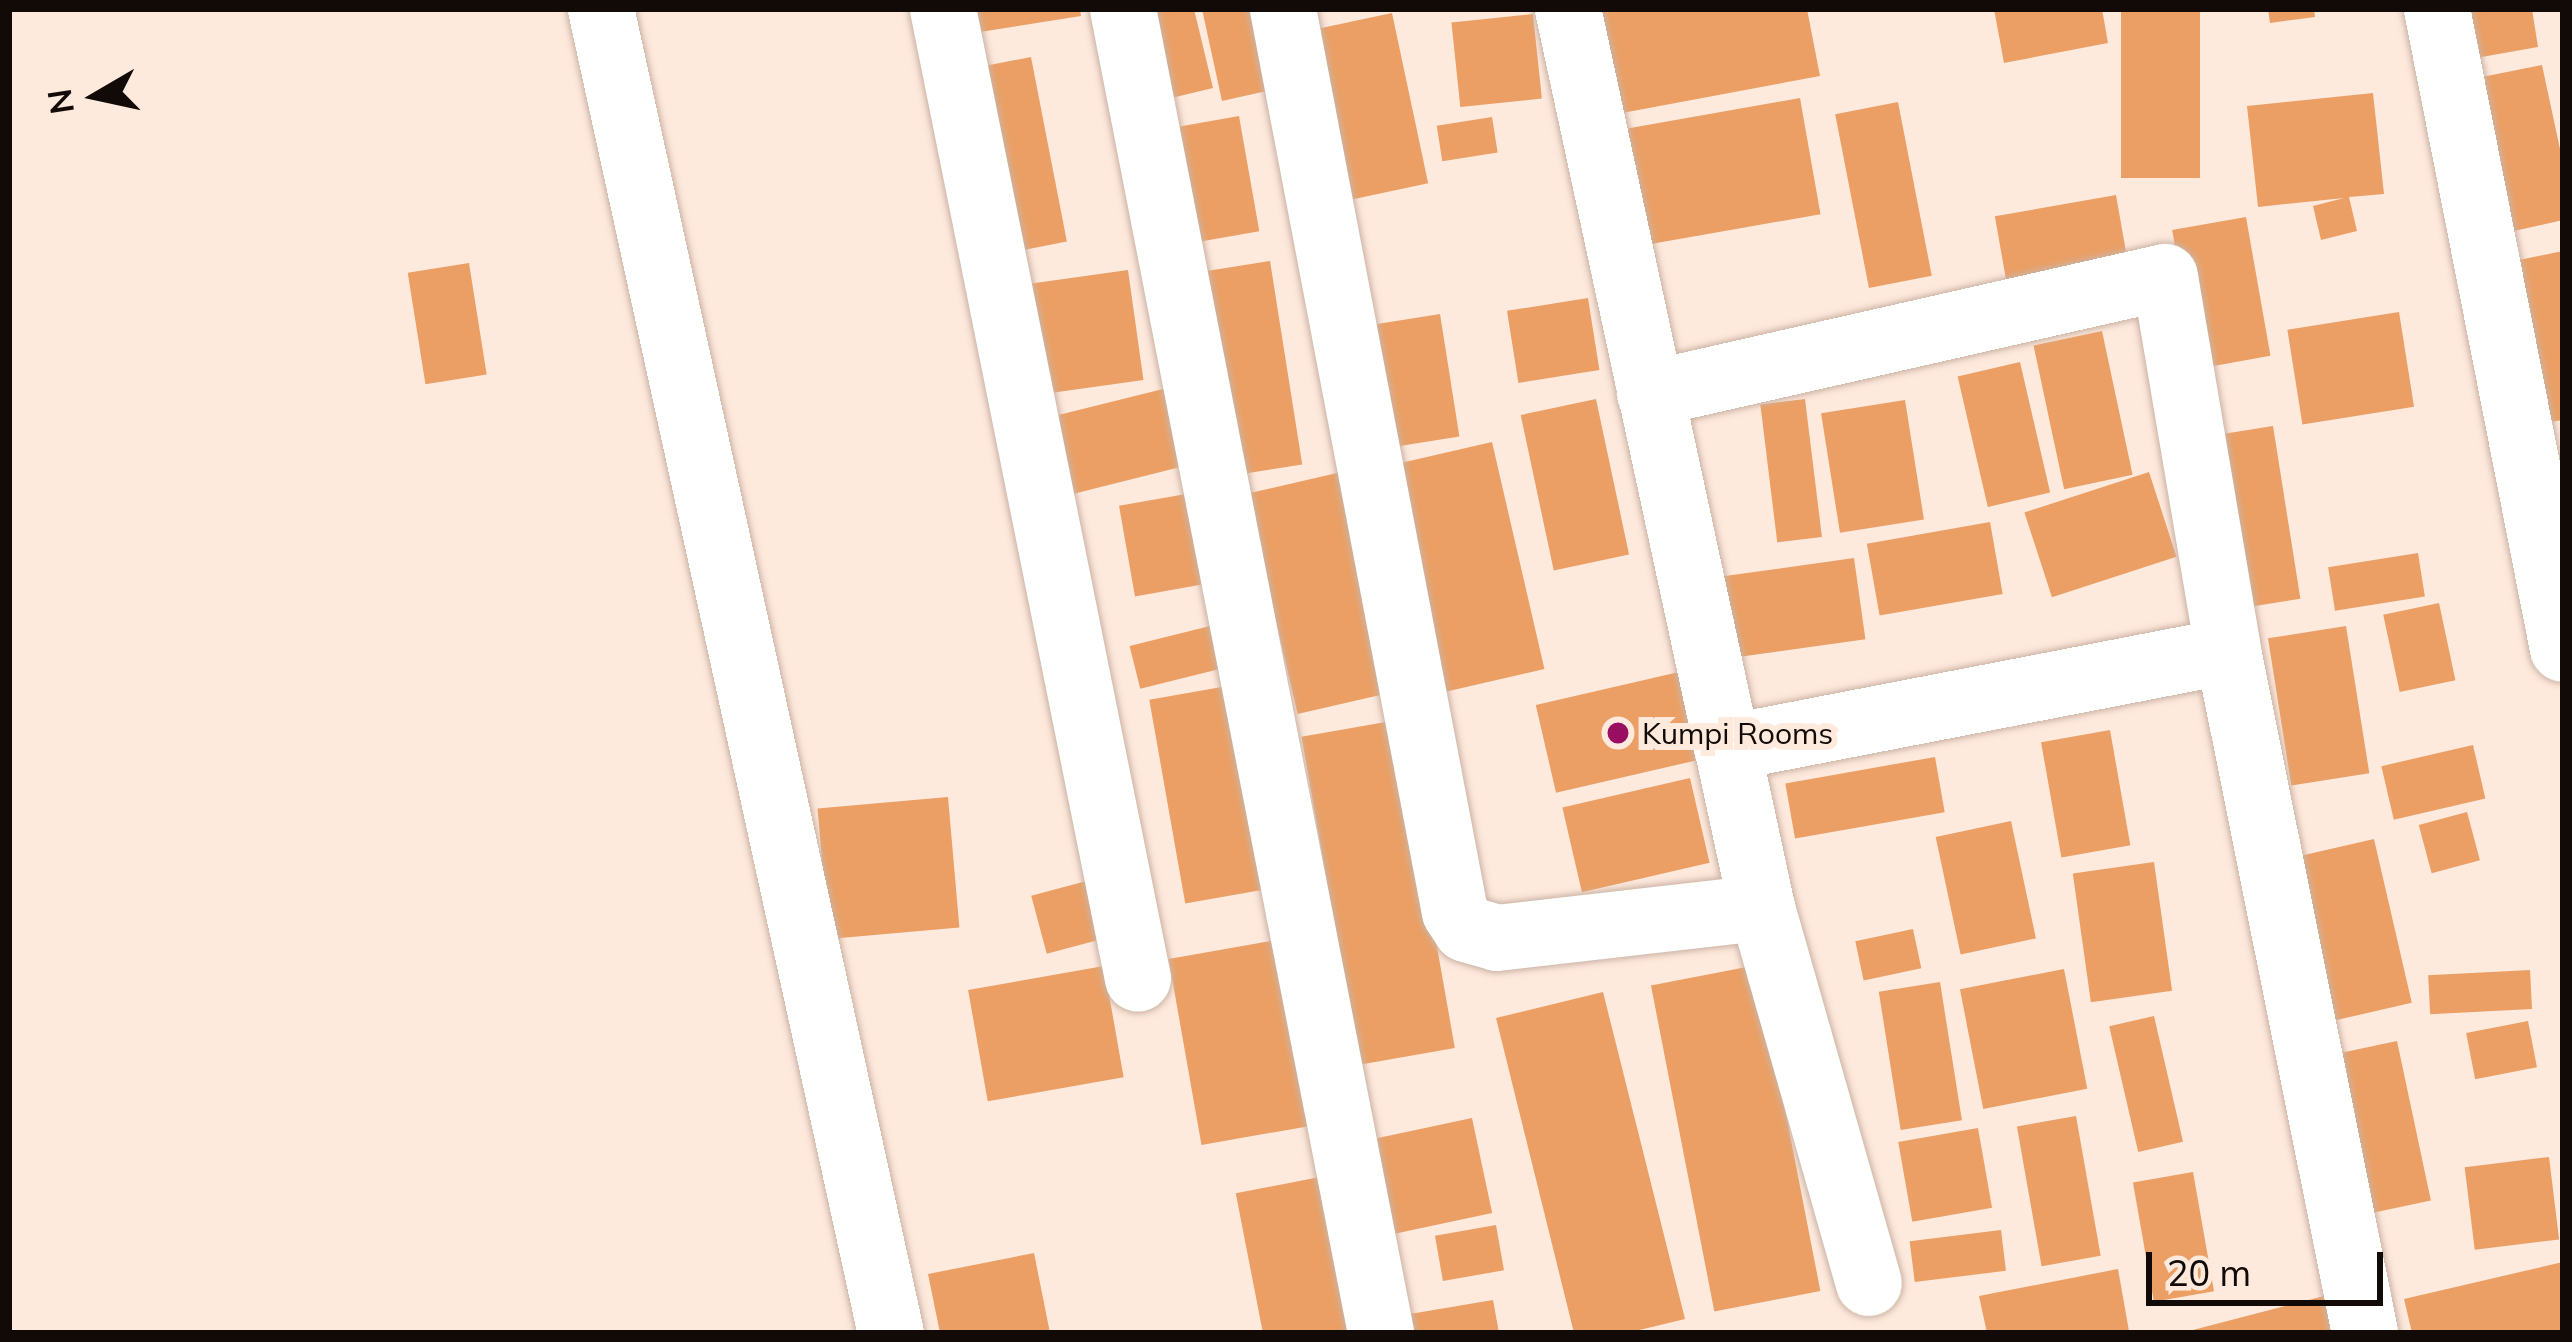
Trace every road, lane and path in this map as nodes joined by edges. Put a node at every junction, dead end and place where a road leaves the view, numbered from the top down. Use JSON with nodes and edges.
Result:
{"nodes":[{"id":1,"x":601,"y":9,"type":"edge"},
{"id":2,"x":943,"y":9,"type":"edge"},
{"id":3,"x":1123,"y":9,"type":"edge"},
{"id":4,"x":1283,"y":9,"type":"edge"},
{"id":5,"x":1568,"y":9,"type":"edge"},
{"id":6,"x":2437,"y":9,"type":"edge"},
{"id":7,"x":1650,"y":394,"type":"junction"},
{"id":8,"x":2563,"y":649,"type":"edge"},
{"id":9,"x":2228,"y":651,"type":"junction"},
{"id":10,"x":1727,"y":748,"type":"junction"},
{"id":11,"x":1762,"y":908,"type":"junction"},
{"id":12,"x":1138,"y":979,"type":"dead end"},
{"id":13,"x":1869,"y":1283,"type":"dead end"},
{"id":14,"x":891,"y":1333,"type":"edge"},
{"id":15,"x":1381,"y":1333,"type":"edge"},
{"id":16,"x":2365,"y":1333,"type":"edge"}],
"edges":[{"from":1,"to":14,"type":"street"},
{"from":2,"to":12,"type":"street"},
{"from":3,"to":15,"type":"street"},
{"from":4,"to":11,"type":"street"},
{"from":5,"to":7,"type":"street"},
{"from":6,"to":8,"type":"street"},
{"from":7,"to":9,"type":"street"},
{"from":7,"to":10,"type":"street"},
{"from":9,"to":10,"type":"street"},
{"from":9,"to":16,"type":"street"},
{"from":10,"to":11,"type":"street"},
{"from":11,"to":13,"type":"street"}]}
